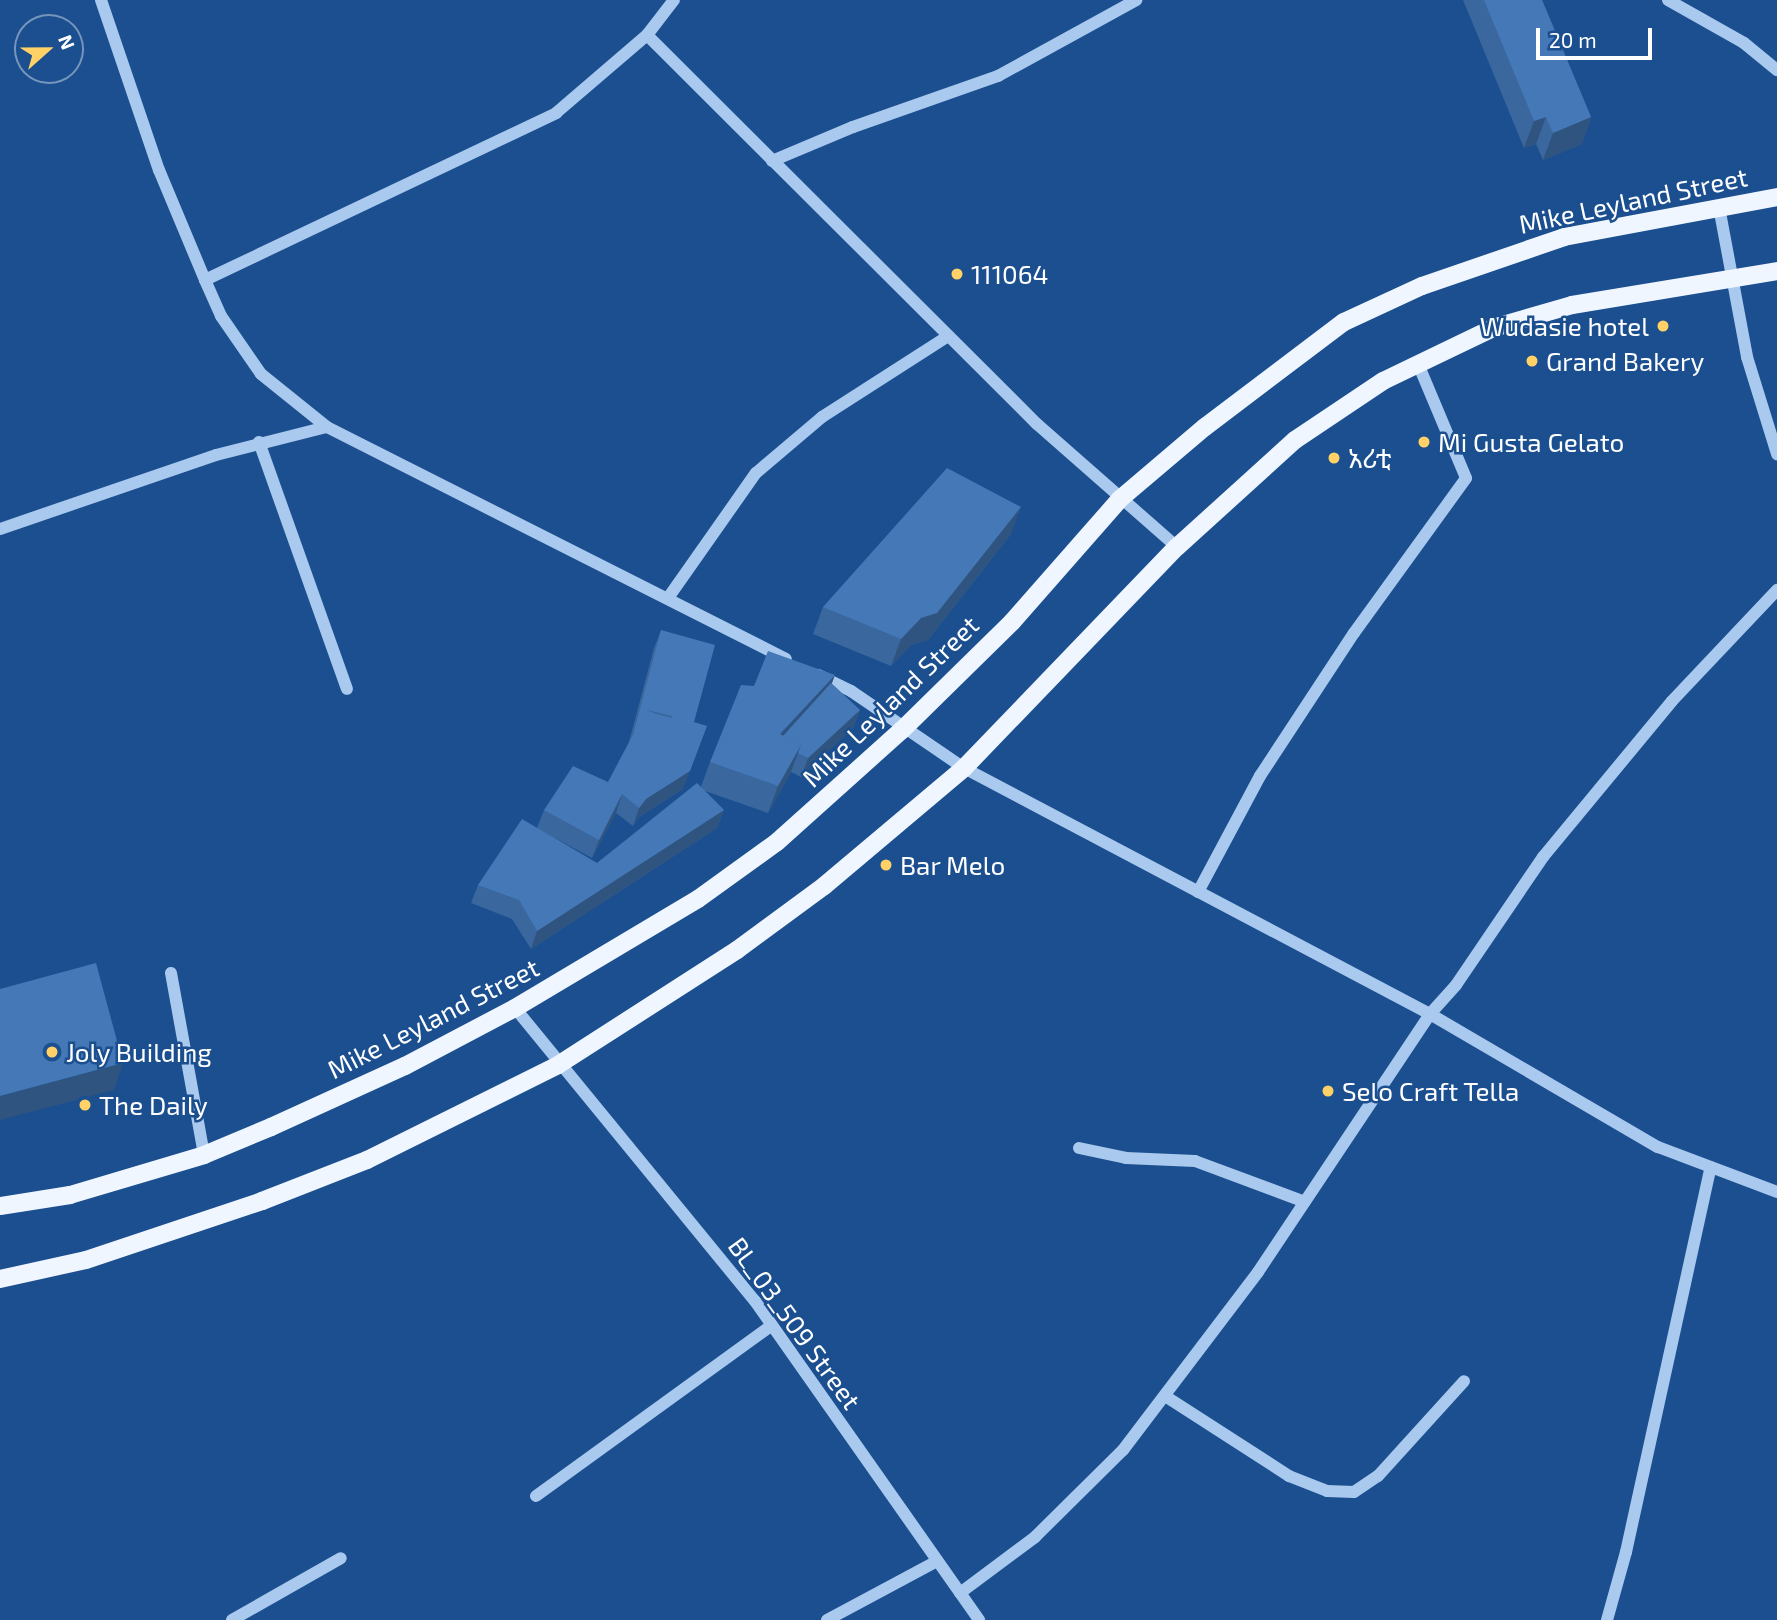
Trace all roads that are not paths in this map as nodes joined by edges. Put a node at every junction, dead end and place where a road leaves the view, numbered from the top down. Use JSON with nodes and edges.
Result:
{"nodes":[{"id":1,"x":101,"y":0,"type":"edge"},
{"id":2,"x":674,"y":0,"type":"edge"},
{"id":3,"x":1136,"y":0,"type":"edge"},
{"id":4,"x":1668,"y":0,"type":"edge"},
{"id":5,"x":647,"y":35,"type":"junction"},
{"id":6,"x":1777,"y":70,"type":"edge"},
{"id":7,"x":772,"y":161,"type":"junction"},
{"id":8,"x":1777,"y":197,"type":"edge"},
{"id":9,"x":1719,"y":207,"type":"junction"},
{"id":10,"x":1777,"y":271,"type":"edge"},
{"id":11,"x":205,"y":280,"type":"junction"},
{"id":12,"x":1731,"y":280,"type":"junction"},
{"id":13,"x":948,"y":336,"type":"junction"},
{"id":14,"x":1418,"y":364,"type":"junction"},
{"id":15,"x":327,"y":427,"type":"junction"},
{"id":16,"x":259,"y":442,"type":"junction"},
{"id":17,"x":1777,"y":454,"type":"edge"},
{"id":18,"x":1120,"y":499,"type":"junction"},
{"id":19,"x":0,"y":529,"type":"edge"},
{"id":20,"x":1177,"y":547,"type":"junction"},
{"id":21,"x":1777,"y":590,"type":"edge"},
{"id":22,"x":668,"y":598,"type":"junction"},
{"id":23,"x":348,"y":689,"type":"dead end"},
{"id":24,"x":902,"y":730,"type":"junction"},
{"id":25,"x":964,"y":768,"type":"junction"},
{"id":26,"x":1198,"y":892,"type":"junction"},
{"id":27,"x":171,"y":973,"type":"dead end"},
{"id":28,"x":515,"y":1008,"type":"junction"},
{"id":29,"x":1430,"y":1014,"type":"junction"},
{"id":30,"x":558,"y":1065,"type":"junction"},
{"id":31,"x":1079,"y":1148,"type":"dead end"},
{"id":32,"x":204,"y":1155,"type":"junction"},
{"id":33,"x":1711,"y":1167,"type":"junction"},
{"id":34,"x":1777,"y":1192,"type":"edge"},
{"id":35,"x":1306,"y":1202,"type":"junction"},
{"id":36,"x":0,"y":1206,"type":"edge"},
{"id":37,"x":0,"y":1279,"type":"edge"},
{"id":38,"x":772,"y":1325,"type":"junction"},
{"id":39,"x":1464,"y":1381,"type":"dead end"},
{"id":40,"x":1165,"y":1396,"type":"junction"},
{"id":41,"x":536,"y":1496,"type":"dead end"},
{"id":42,"x":341,"y":1558,"type":"dead end"},
{"id":43,"x":937,"y":1561,"type":"junction"},
{"id":44,"x":960,"y":1592,"type":"junction"},
{"id":45,"x":232,"y":1620,"type":"edge"},
{"id":46,"x":827,"y":1620,"type":"edge"},
{"id":47,"x":979,"y":1620,"type":"edge"},
{"id":48,"x":1607,"y":1620,"type":"edge"}],
"edges":[{"from":1,"to":11,"type":"street"},
{"from":2,"to":5,"type":"street"},
{"from":3,"to":7,"type":"street"},
{"from":4,"to":6,"type":"street"},
{"from":5,"to":7,"type":"street"},
{"from":5,"to":11,"type":"street"},
{"from":7,"to":13,"type":"street"},
{"from":8,"to":9,"type":"main road","name":"Mike Leyland Street"},
{"from":9,"to":12,"type":"street"},
{"from":9,"to":18,"type":"main road","name":"Mike Leyland Street"},
{"from":10,"to":12,"type":"main road"},
{"from":11,"to":15,"type":"street"},
{"from":12,"to":14,"type":"main road"},
{"from":12,"to":17,"type":"street"},
{"from":13,"to":18,"type":"street"},
{"from":13,"to":22,"type":"street"},
{"from":14,"to":20,"type":"main road"},
{"from":14,"to":26,"type":"street"},
{"from":15,"to":16,"type":"street"},
{"from":15,"to":22,"type":"street"},
{"from":16,"to":19,"type":"street"},
{"from":16,"to":23,"type":"street"},
{"from":18,"to":20,"type":"street"},
{"from":18,"to":24,"type":"main road","name":"Mike Leyland Street"},
{"from":20,"to":25,"type":"main road"},
{"from":21,"to":29,"type":"street"},
{"from":22,"to":24,"type":"street"},
{"from":24,"to":25,"type":"street"},
{"from":24,"to":28,"type":"main road","name":"Mike Leyland Street"},
{"from":25,"to":26,"type":"street"},
{"from":25,"to":30,"type":"main road"},
{"from":26,"to":29,"type":"street"},
{"from":27,"to":32,"type":"street"},
{"from":28,"to":30,"type":"street","name":"BL_03_509 Street"},
{"from":28,"to":32,"type":"main road","name":"Mike Leyland Street"},
{"from":29,"to":33,"type":"street"},
{"from":29,"to":35,"type":"street"},
{"from":30,"to":37,"type":"main road"},
{"from":30,"to":38,"type":"street","name":"BL_03_509 Street"},
{"from":31,"to":35,"type":"street"},
{"from":32,"to":36,"type":"main road","name":"Mike Leyland Street"},
{"from":33,"to":34,"type":"street"},
{"from":33,"to":48,"type":"street"},
{"from":35,"to":40,"type":"street"},
{"from":38,"to":41,"type":"street"},
{"from":38,"to":43,"type":"street","name":"BL_03_509 Street"},
{"from":39,"to":40,"type":"street"},
{"from":40,"to":44,"type":"street"},
{"from":42,"to":45,"type":"street"},
{"from":43,"to":44,"type":"street","name":"BL_03_509 Street"},
{"from":43,"to":46,"type":"street"},
{"from":44,"to":47,"type":"street","name":"BL_03_509 Street"}]}
